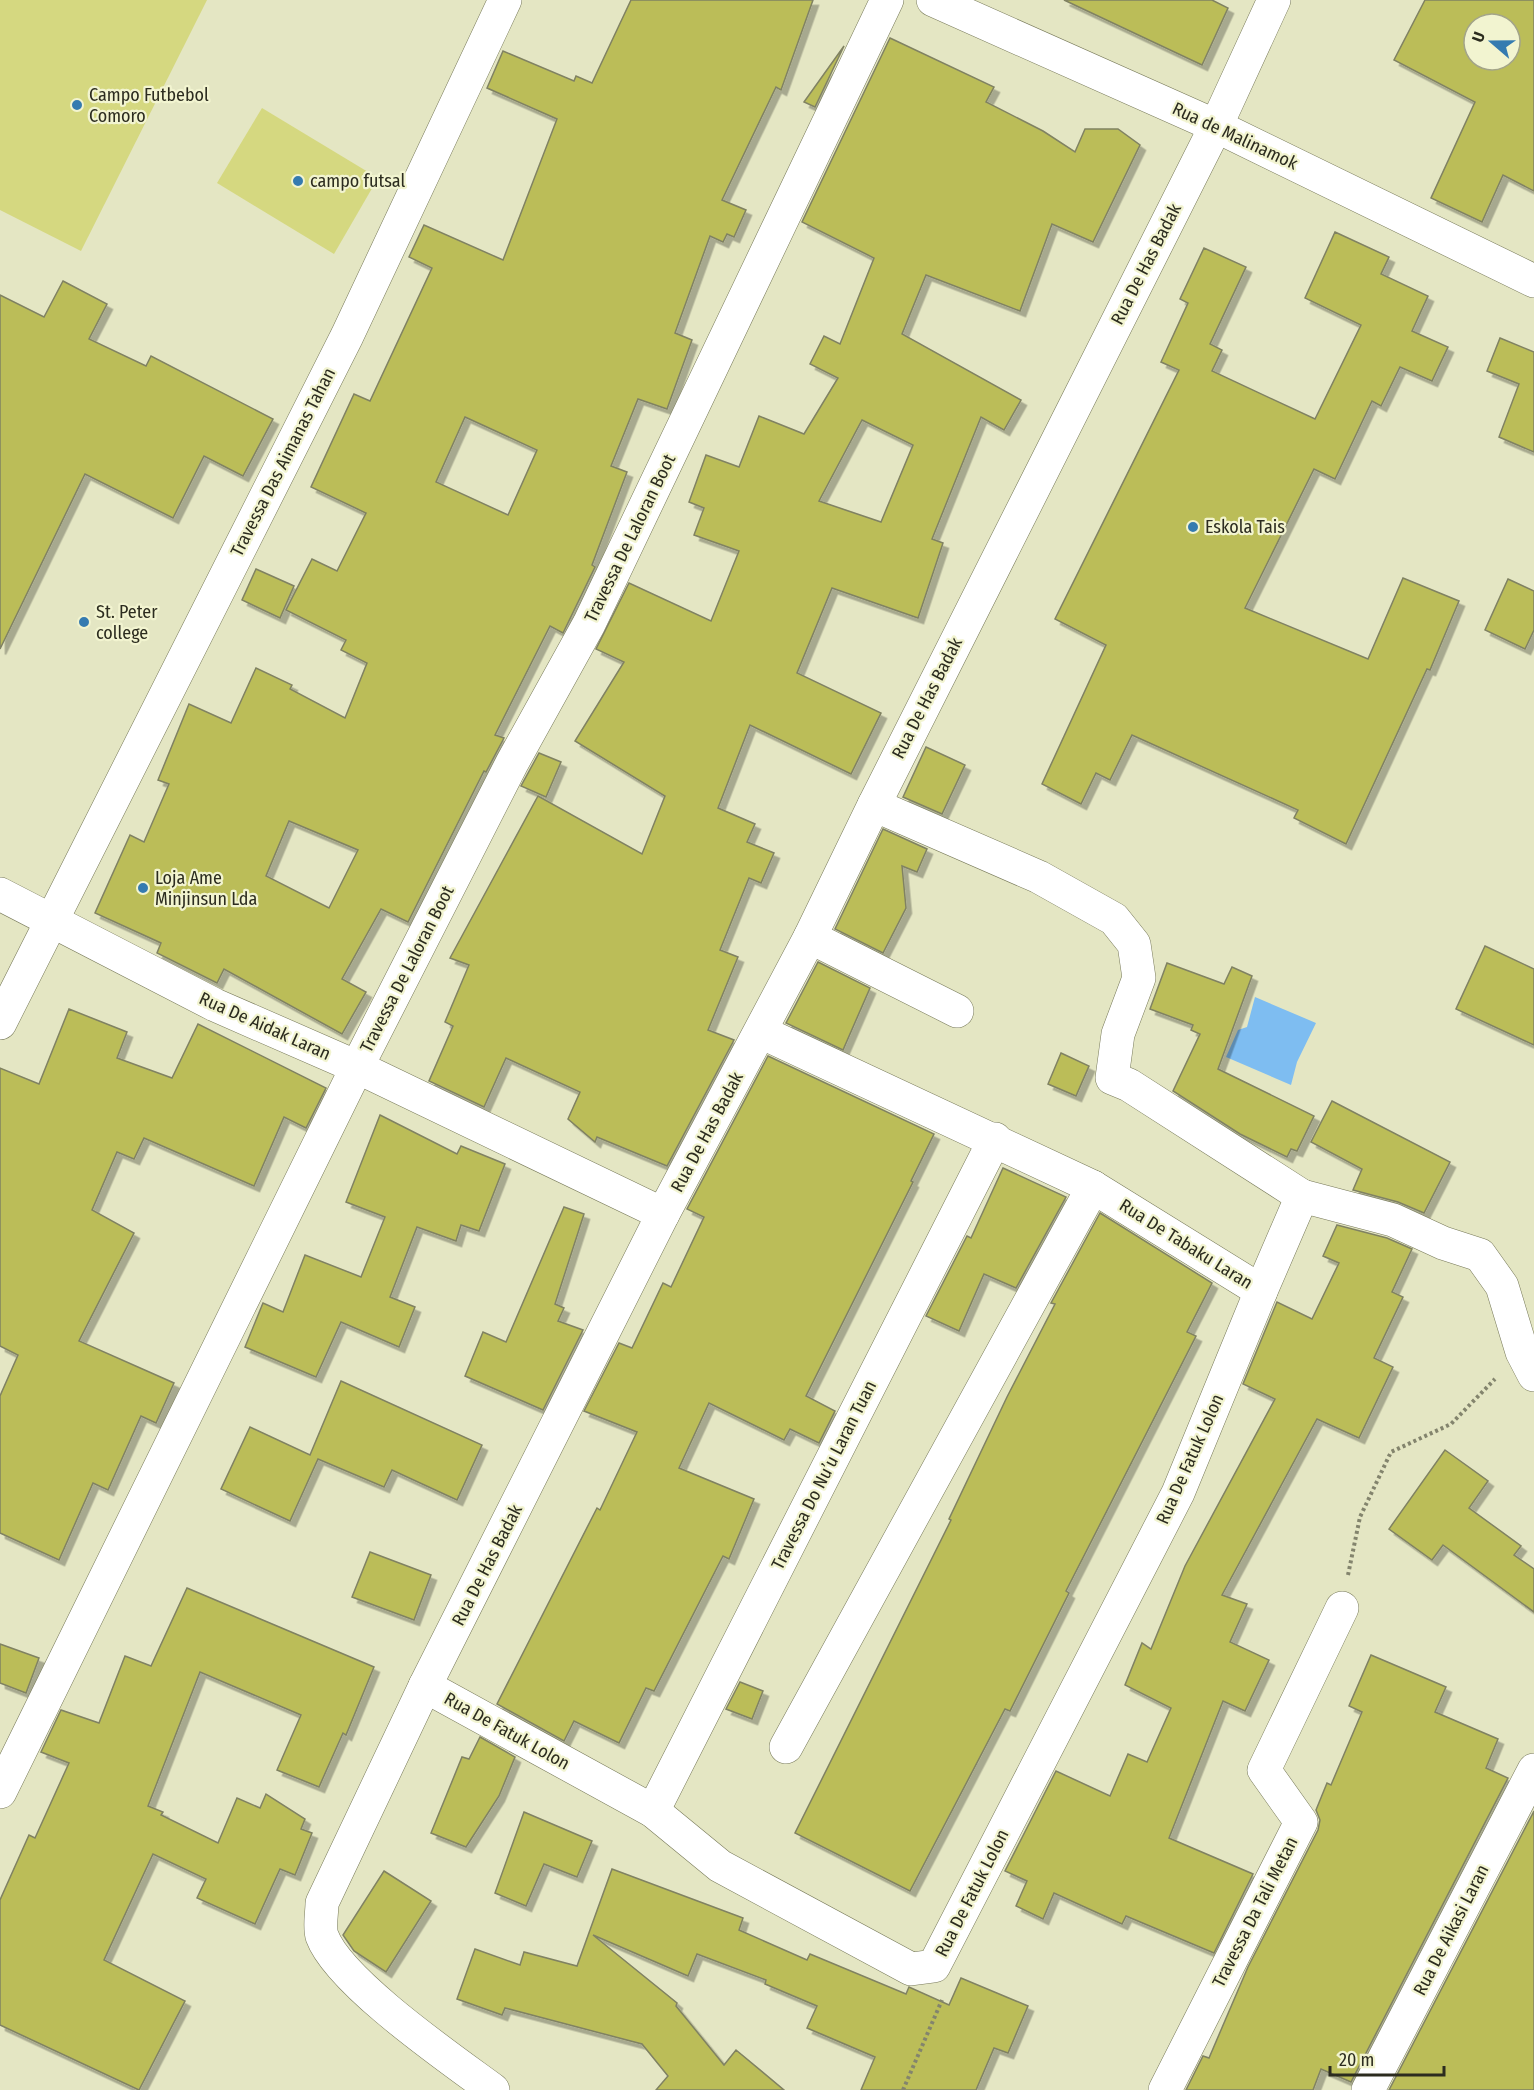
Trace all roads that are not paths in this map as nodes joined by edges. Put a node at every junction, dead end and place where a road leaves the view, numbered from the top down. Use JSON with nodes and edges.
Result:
{"nodes":[{"id":1,"x":504,"y":0,"type":"edge"},
{"id":2,"x":887,"y":0,"type":"edge"},
{"id":3,"x":933,"y":0,"type":"edge"},
{"id":4,"x":1274,"y":0,"type":"edge"},
{"id":5,"x":1216,"y":126,"type":"junction"},
{"id":6,"x":1534,"y":281,"type":"edge"},
{"id":7,"x":874,"y":805,"type":"junction"},
{"id":8,"x":0,"y":894,"type":"edge"},
{"id":9,"x":51,"y":920,"type":"junction"},
{"id":10,"x":810,"y":937,"type":"junction"},
{"id":11,"x":957,"y":1011,"type":"dead end"},
{"id":12,"x":0,"y":1023,"type":"edge"},
{"id":13,"x":761,"y":1032,"type":"junction"},
{"id":14,"x":357,"y":1067,"type":"junction"},
{"id":15,"x":994,"y":1139,"type":"junction"},
{"id":16,"x":1093,"y":1187,"type":"junction"},
{"id":17,"x":1302,"y":1196,"type":"junction"},
{"id":18,"x":663,"y":1214,"type":"junction"},
{"id":19,"x":1261,"y":1291,"type":"junction"},
{"id":20,"x":1528,"y":1364,"type":"edge"},
{"id":21,"x":1342,"y":1608,"type":"road end"},
{"id":22,"x":425,"y":1686,"type":"junction"},
{"id":23,"x":786,"y":1748,"type":"dead end"},
{"id":24,"x":1534,"y":1770,"type":"edge"},
{"id":25,"x":0,"y":1792,"type":"edge"},
{"id":26,"x":653,"y":1811,"type":"junction"},
{"id":27,"x":493,"y":2090,"type":"edge"},
{"id":28,"x":1165,"y":2090,"type":"edge"},
{"id":29,"x":1368,"y":2090,"type":"edge"}],
"edges":[{"from":1,"to":9,"type":"street","name":"Travessa Das Aimanas Tahan"},
{"from":2,"to":14,"type":"street","name":"Travessa De Laloran Boot"},
{"from":3,"to":5,"type":"street","name":"Rua de Malinamok"},
{"from":4,"to":5,"type":"street","name":"Rua De Has Badak"},
{"from":5,"to":6,"type":"street","name":"Rua de Malinamok"},
{"from":5,"to":7,"type":"street","name":"Rua De Has Badak"},
{"from":7,"to":10,"type":"street","name":"Rua De Has Badak"},
{"from":7,"to":17,"type":"street"},
{"from":8,"to":9,"type":"street","name":"Rua De Aidak Laran"},
{"from":9,"to":12,"type":"street","name":"Travessa Das Aimanas Tahan"},
{"from":9,"to":14,"type":"street","name":"Rua De Aidak Laran"},
{"from":10,"to":11,"type":"street"},
{"from":10,"to":13,"type":"street","name":"Rua De Has Badak"},
{"from":13,"to":15,"type":"street","name":"Rua De Tabaku Laran"},
{"from":13,"to":18,"type":"street","name":"Rua De Has Badak"},
{"from":14,"to":18,"type":"street","name":"Rua De Aidak Laran"},
{"from":14,"to":25,"type":"street","name":"Travessa De Laloran Boot"},
{"from":15,"to":16,"type":"street","name":"Rua De Tabaku Laran"},
{"from":15,"to":26,"type":"street","name":"Travessa Do Nu’u Laran Tuan"},
{"from":16,"to":19,"type":"street","name":"Rua De Tabaku Laran"},
{"from":16,"to":23,"type":"street"},
{"from":17,"to":19,"type":"street","name":"Rua De Tabaku Laran"},
{"from":17,"to":20,"type":"street"},
{"from":18,"to":22,"type":"street","name":"Rua De Has Badak"},
{"from":19,"to":26,"type":"street","name":"Rua De Fatuk Lolon"},
{"from":21,"to":28,"type":"street","name":"Travessa Da Tali Metan"},
{"from":22,"to":26,"type":"street","name":"Rua De Fatuk Lolon"},
{"from":22,"to":27,"type":"street","name":"Rua De Has Badak"},
{"from":24,"to":29,"type":"street","name":"Rua De Aikasi Laran"}]}
